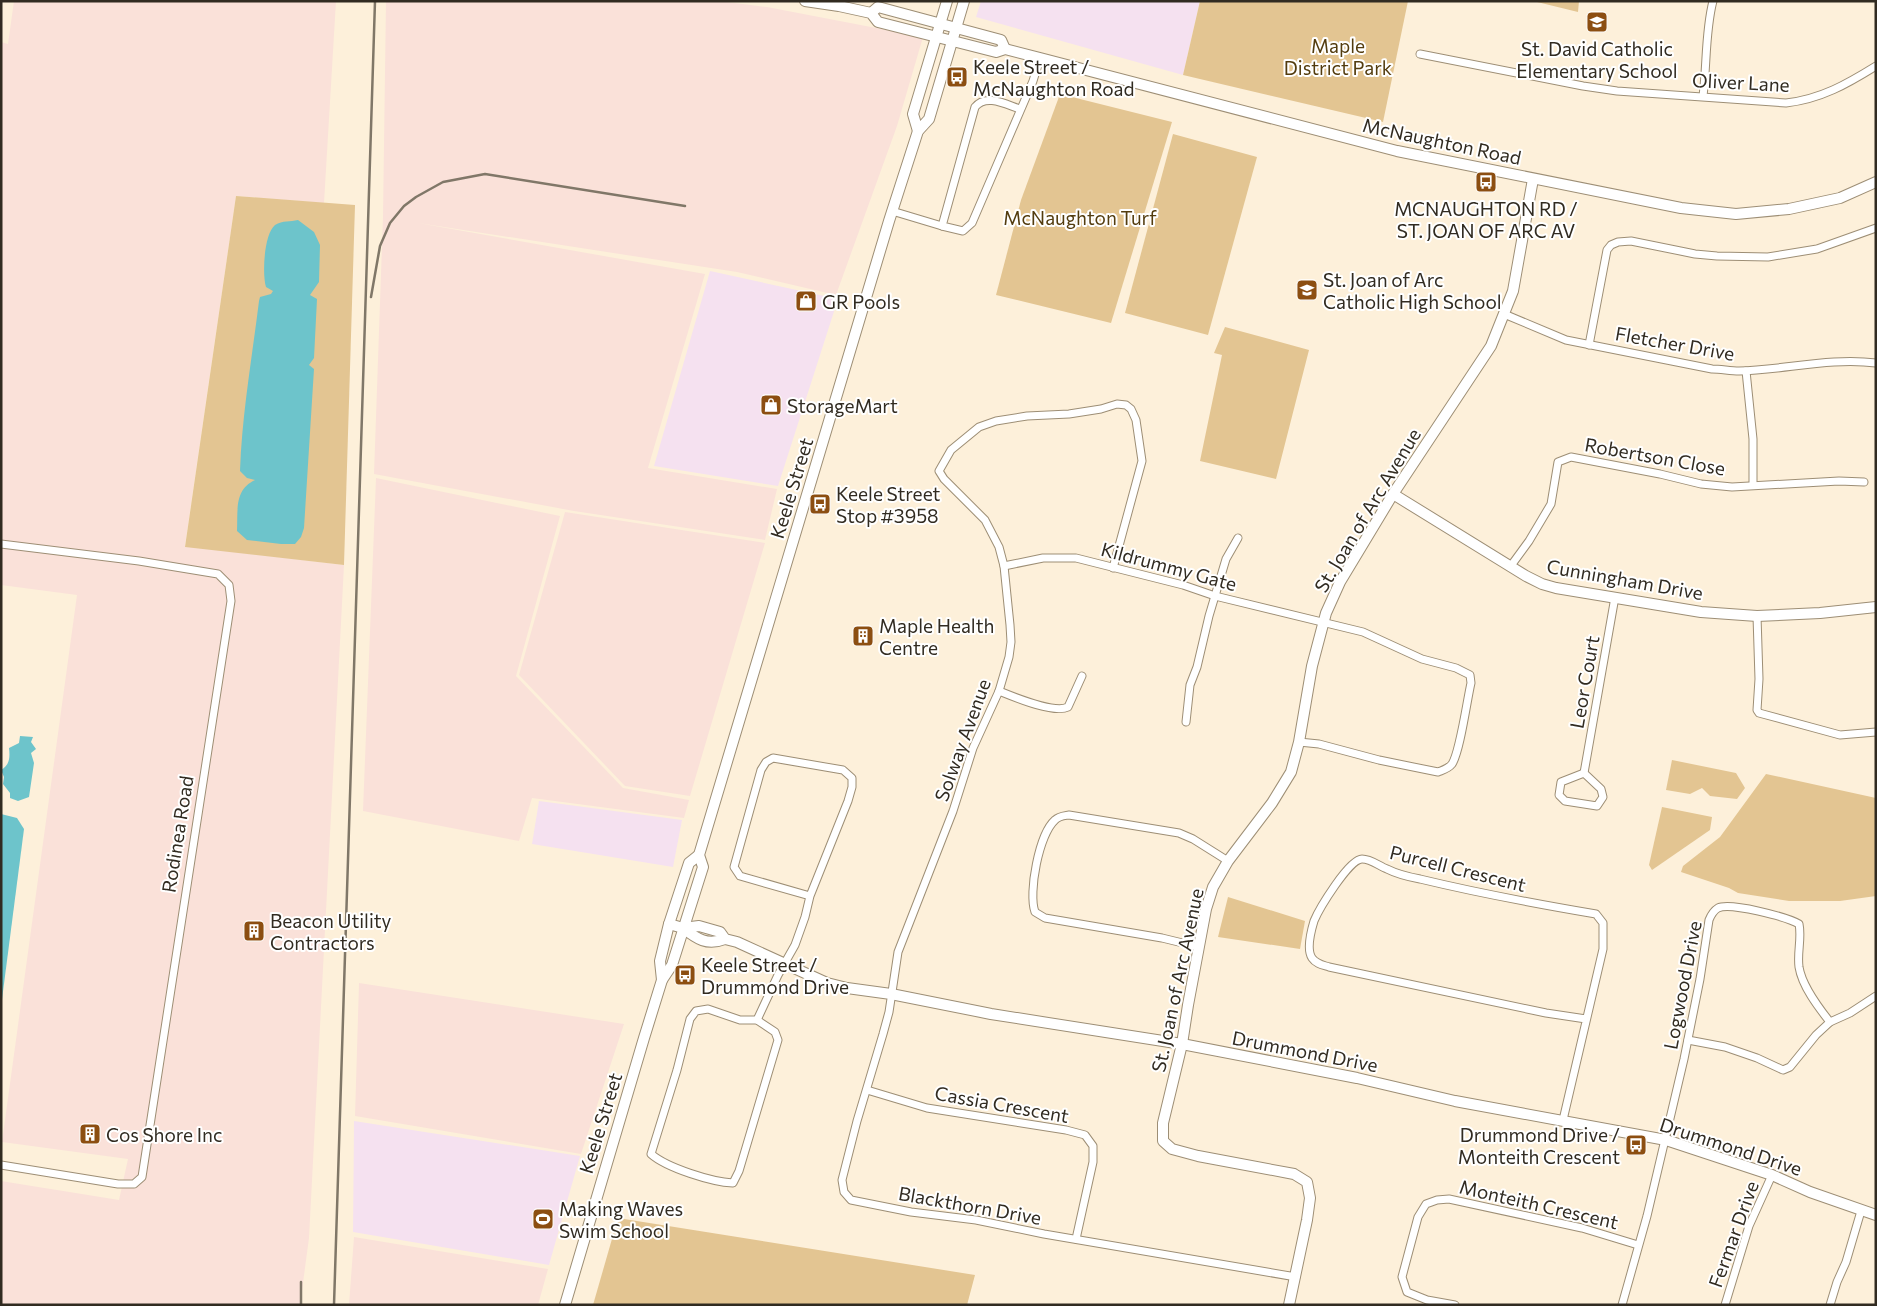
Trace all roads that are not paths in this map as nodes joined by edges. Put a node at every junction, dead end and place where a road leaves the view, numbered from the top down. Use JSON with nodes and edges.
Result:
{"nodes":[{"id":1,"x":805,"y":1,"type":"edge"},
{"id":2,"x":947,"y":1,"type":"edge"},
{"id":3,"x":964,"y":1,"type":"edge"},
{"id":4,"x":1713,"y":1,"type":"edge"},
{"id":5,"x":871,"y":13,"type":"junction"},
{"id":6,"x":940,"y":23,"type":"junction"},
{"id":7,"x":956,"y":28,"type":"junction"},
{"id":8,"x":936,"y":36,"type":"junction"},
{"id":9,"x":952,"y":40,"type":"junction"},
{"id":10,"x":1005,"y":49,"type":"junction"},
{"id":11,"x":1420,"y":54,"type":"dead end"},
{"id":12,"x":1040,"y":58,"type":"junction"},
{"id":13,"x":1876,"y":66,"type":"edge"},
{"id":14,"x":1703,"y":96,"type":"junction"},
{"id":15,"x":1020,"y":109,"type":"junction"},
{"id":16,"x":918,"y":131,"type":"junction"},
{"id":17,"x":1533,"y":179,"type":"junction"},
{"id":18,"x":1876,"y":182,"type":"edge"},
{"id":19,"x":892,"y":211,"type":"junction"},
{"id":20,"x":942,"y":226,"type":"junction"},
{"id":21,"x":1876,"y":228,"type":"edge"},
{"id":22,"x":1504,"y":314,"type":"junction"},
{"id":23,"x":1590,"y":345,"type":"junction"},
{"id":24,"x":1876,"y":363,"type":"edge"},
{"id":25,"x":1746,"y":371,"type":"junction"},
{"id":26,"x":1864,"y":482,"type":"dead end"},
{"id":27,"x":1753,"y":485,"type":"junction"},
{"id":28,"x":1393,"y":494,"type":"junction"},
{"id":29,"x":1238,"y":538,"type":"dead end"},
{"id":30,"x":1,"y":544,"type":"edge"},
{"id":31,"x":1004,"y":566,"type":"junction"},
{"id":32,"x":1510,"y":567,"type":"junction"},
{"id":33,"x":1112,"y":568,"type":"junction"},
{"id":34,"x":1215,"y":596,"type":"junction"},
{"id":35,"x":1616,"y":597,"type":"junction"},
{"id":36,"x":1876,"y":607,"type":"edge"},
{"id":37,"x":1757,"y":616,"type":"junction"},
{"id":38,"x":1324,"y":622,"type":"junction"},
{"id":39,"x":1082,"y":676,"type":"dead end"},
{"id":40,"x":999,"y":691,"type":"junction"},
{"id":41,"x":1186,"y":722,"type":"dead end"},
{"id":42,"x":1876,"y":732,"type":"edge"},
{"id":43,"x":1299,"y":742,"type":"junction"},
{"id":44,"x":1584,"y":773,"type":"junction"},
{"id":45,"x":699,"y":855,"type":"junction"},
{"id":46,"x":1228,"y":861,"type":"junction"},
{"id":47,"x":810,"y":896,"type":"junction"},
{"id":48,"x":670,"y":924,"type":"junction"},
{"id":49,"x":683,"y":928,"type":"junction"},
{"id":50,"x":1199,"y":947,"type":"junction"},
{"id":51,"x":785,"y":963,"type":"junction"},
{"id":52,"x":662,"y":980,"type":"junction"},
{"id":53,"x":891,"y":994,"type":"junction"},
{"id":54,"x":1876,"y":996,"type":"edge"},
{"id":55,"x":1586,"y":1019,"type":"junction"},
{"id":56,"x":757,"y":1020,"type":"junction"},
{"id":57,"x":1830,"y":1022,"type":"junction"},
{"id":58,"x":1688,"y":1040,"type":"junction"},
{"id":59,"x":1182,"y":1044,"type":"junction"},
{"id":60,"x":867,"y":1090,"type":"junction"},
{"id":61,"x":1563,"y":1120,"type":"junction"},
{"id":62,"x":1666,"y":1140,"type":"junction"},
{"id":63,"x":1,"y":1165,"type":"edge"},
{"id":64,"x":1772,"y":1175,"type":"junction"},
{"id":65,"x":1861,"y":1211,"type":"junction"},
{"id":66,"x":1876,"y":1216,"type":"edge"},
{"id":67,"x":1076,"y":1239,"type":"junction"},
{"id":68,"x":1638,"y":1245,"type":"junction"},
{"id":69,"x":1296,"y":1277,"type":"junction"},
{"id":70,"x":565,"y":1305,"type":"edge"},
{"id":71,"x":1290,"y":1305,"type":"edge"},
{"id":72,"x":1455,"y":1305,"type":"edge"},
{"id":73,"x":1622,"y":1305,"type":"edge"},
{"id":74,"x":1725,"y":1305,"type":"edge"},
{"id":75,"x":1830,"y":1305,"type":"edge"}],
"edges":[{"from":1,"to":5,"type":"street","name":"McNaughton Road"},
{"from":2,"to":6,"type":"street","name":"Keele Street"},
{"from":3,"to":7,"type":"street","name":"Keele Street"},
{"from":4,"to":14,"type":"street"},
{"from":5,"to":6,"type":"street","name":"McNaughton Road"},
{"from":5,"to":8,"type":"street","name":"McNaughton Road"},
{"from":6,"to":7,"type":"street","name":"McNaughton Road"},
{"from":6,"to":8,"type":"street","name":"Keele Street"},
{"from":7,"to":9,"type":"street","name":"Keele Street"},
{"from":7,"to":10,"type":"street","name":"McNaughton Road"},
{"from":8,"to":9,"type":"street","name":"McNaughton Road"},
{"from":8,"to":16,"type":"street","name":"Keele Street"},
{"from":9,"to":10,"type":"street","name":"McNaughton Road"},
{"from":9,"to":16,"type":"street","name":"Keele Street"},
{"from":10,"to":12,"type":"street","name":"McNaughton Road"},
{"from":11,"to":14,"type":"street","name":"Oliver Lane"},
{"from":12,"to":15,"type":"street"},
{"from":12,"to":17,"type":"street","name":"McNaughton Road"},
{"from":13,"to":14,"type":"street","name":"Oliver Lane"},
{"from":15,"to":20,"type":"street"},
{"from":15,"to":20,"type":"street"},
{"from":16,"to":19,"type":"street","name":"Keele Street"},
{"from":17,"to":18,"type":"street","name":"McNaughton Road"},
{"from":17,"to":22,"type":"street","name":"St. Joan of Arc Avenue"},
{"from":19,"to":20,"type":"street"},
{"from":19,"to":45,"type":"street","name":"Keele Street"},
{"from":21,"to":23,"type":"street"},
{"from":22,"to":23,"type":"street","name":"Fletcher Drive"},
{"from":22,"to":28,"type":"street","name":"St. Joan of Arc Avenue"},
{"from":23,"to":25,"type":"street","name":"Fletcher Drive"},
{"from":24,"to":25,"type":"street","name":"Fletcher Drive"},
{"from":25,"to":27,"type":"street"},
{"from":26,"to":27,"type":"street","name":"Robertson Close"},
{"from":27,"to":32,"type":"street","name":"Robertson Close"},
{"from":28,"to":32,"type":"street","name":"Cunningham Drive"},
{"from":28,"to":38,"type":"street","name":"St. Joan of Arc Avenue"},
{"from":29,"to":34,"type":"street"},
{"from":30,"to":63,"type":"street","name":"Rodinea Road"},
{"from":31,"to":33,"type":"street","name":"Kildrummy Gate"},
{"from":31,"to":33,"type":"street","name":"Solway Avenue"},
{"from":31,"to":40,"type":"street","name":"Solway Avenue"},
{"from":32,"to":35,"type":"street","name":"Cunningham Drive"},
{"from":33,"to":34,"type":"street","name":"Kildrummy Gate"},
{"from":34,"to":38,"type":"street","name":"Kildrummy Gate"},
{"from":34,"to":41,"type":"street"},
{"from":35,"to":37,"type":"street","name":"Cunningham Drive"},
{"from":35,"to":44,"type":"street","name":"Leor Court"},
{"from":36,"to":37,"type":"street","name":"Cunningham Drive"},
{"from":37,"to":42,"type":"street"},
{"from":38,"to":43,"type":"street","name":"St. Joan of Arc Avenue"},
{"from":38,"to":43,"type":"street","name":"Kildrummy Gate"},
{"from":39,"to":40,"type":"street"},
{"from":40,"to":53,"type":"street","name":"Solway Avenue"},
{"from":43,"to":46,"type":"street","name":"St. Joan of Arc Avenue"},
{"from":44,"to":44,"type":"street"},
{"from":45,"to":48,"type":"street","name":"Keele Street"},
{"from":45,"to":49,"type":"street","name":"Keele Street"},
{"from":46,"to":50,"type":"street","name":"St. Joan of Arc Avenue"},
{"from":46,"to":50,"type":"street"},
{"from":47,"to":47,"type":"street"},
{"from":47,"to":51,"type":"street"},
{"from":48,"to":49,"type":"street","name":"Drummond Drive"},
{"from":48,"to":52,"type":"street","name":"Keele Street"},
{"from":49,"to":51,"type":"street","name":"Drummond Drive"},
{"from":49,"to":52,"type":"street","name":"Keele Street"},
{"from":50,"to":59,"type":"street","name":"St. Joan of Arc Avenue"},
{"from":51,"to":53,"type":"street","name":"Drummond Drive"},
{"from":51,"to":56,"type":"street"},
{"from":52,"to":70,"type":"street","name":"Keele Street"},
{"from":53,"to":59,"type":"street","name":"Drummond Drive"},
{"from":53,"to":60,"type":"street","name":"Blackthorn Drive"},
{"from":54,"to":57,"type":"street"},
{"from":55,"to":55,"type":"street","name":"Purcell Crescent"},
{"from":55,"to":61,"type":"street","name":"Purcell Crescent"},
{"from":56,"to":56,"type":"street"},
{"from":57,"to":58,"type":"street"},
{"from":57,"to":58,"type":"street","name":"Logwood Drive"},
{"from":58,"to":62,"type":"street","name":"Logwood Drive"},
{"from":59,"to":61,"type":"street","name":"Drummond Drive"},
{"from":59,"to":69,"type":"street","name":"St. Joan of Arc Avenue"},
{"from":60,"to":67,"type":"street","name":"Cassia Crescent"},
{"from":60,"to":67,"type":"street","name":"Blackthorn Drive"},
{"from":61,"to":62,"type":"street","name":"Drummond Drive"},
{"from":62,"to":64,"type":"street","name":"Drummond Drive"},
{"from":62,"to":68,"type":"street","name":"Monteith Crescent"},
{"from":64,"to":65,"type":"street","name":"Drummond Drive"},
{"from":64,"to":74,"type":"street","name":"Fermar Drive"},
{"from":65,"to":66,"type":"street","name":"Drummond Drive"},
{"from":65,"to":75,"type":"street"},
{"from":67,"to":69,"type":"street","name":"Blackthorn Drive"},
{"from":68,"to":72,"type":"street","name":"Monteith Crescent"},
{"from":68,"to":73,"type":"street","name":"Monteith Crescent"},
{"from":69,"to":71,"type":"street","name":"St. Joan of Arc Avenue"}]}
